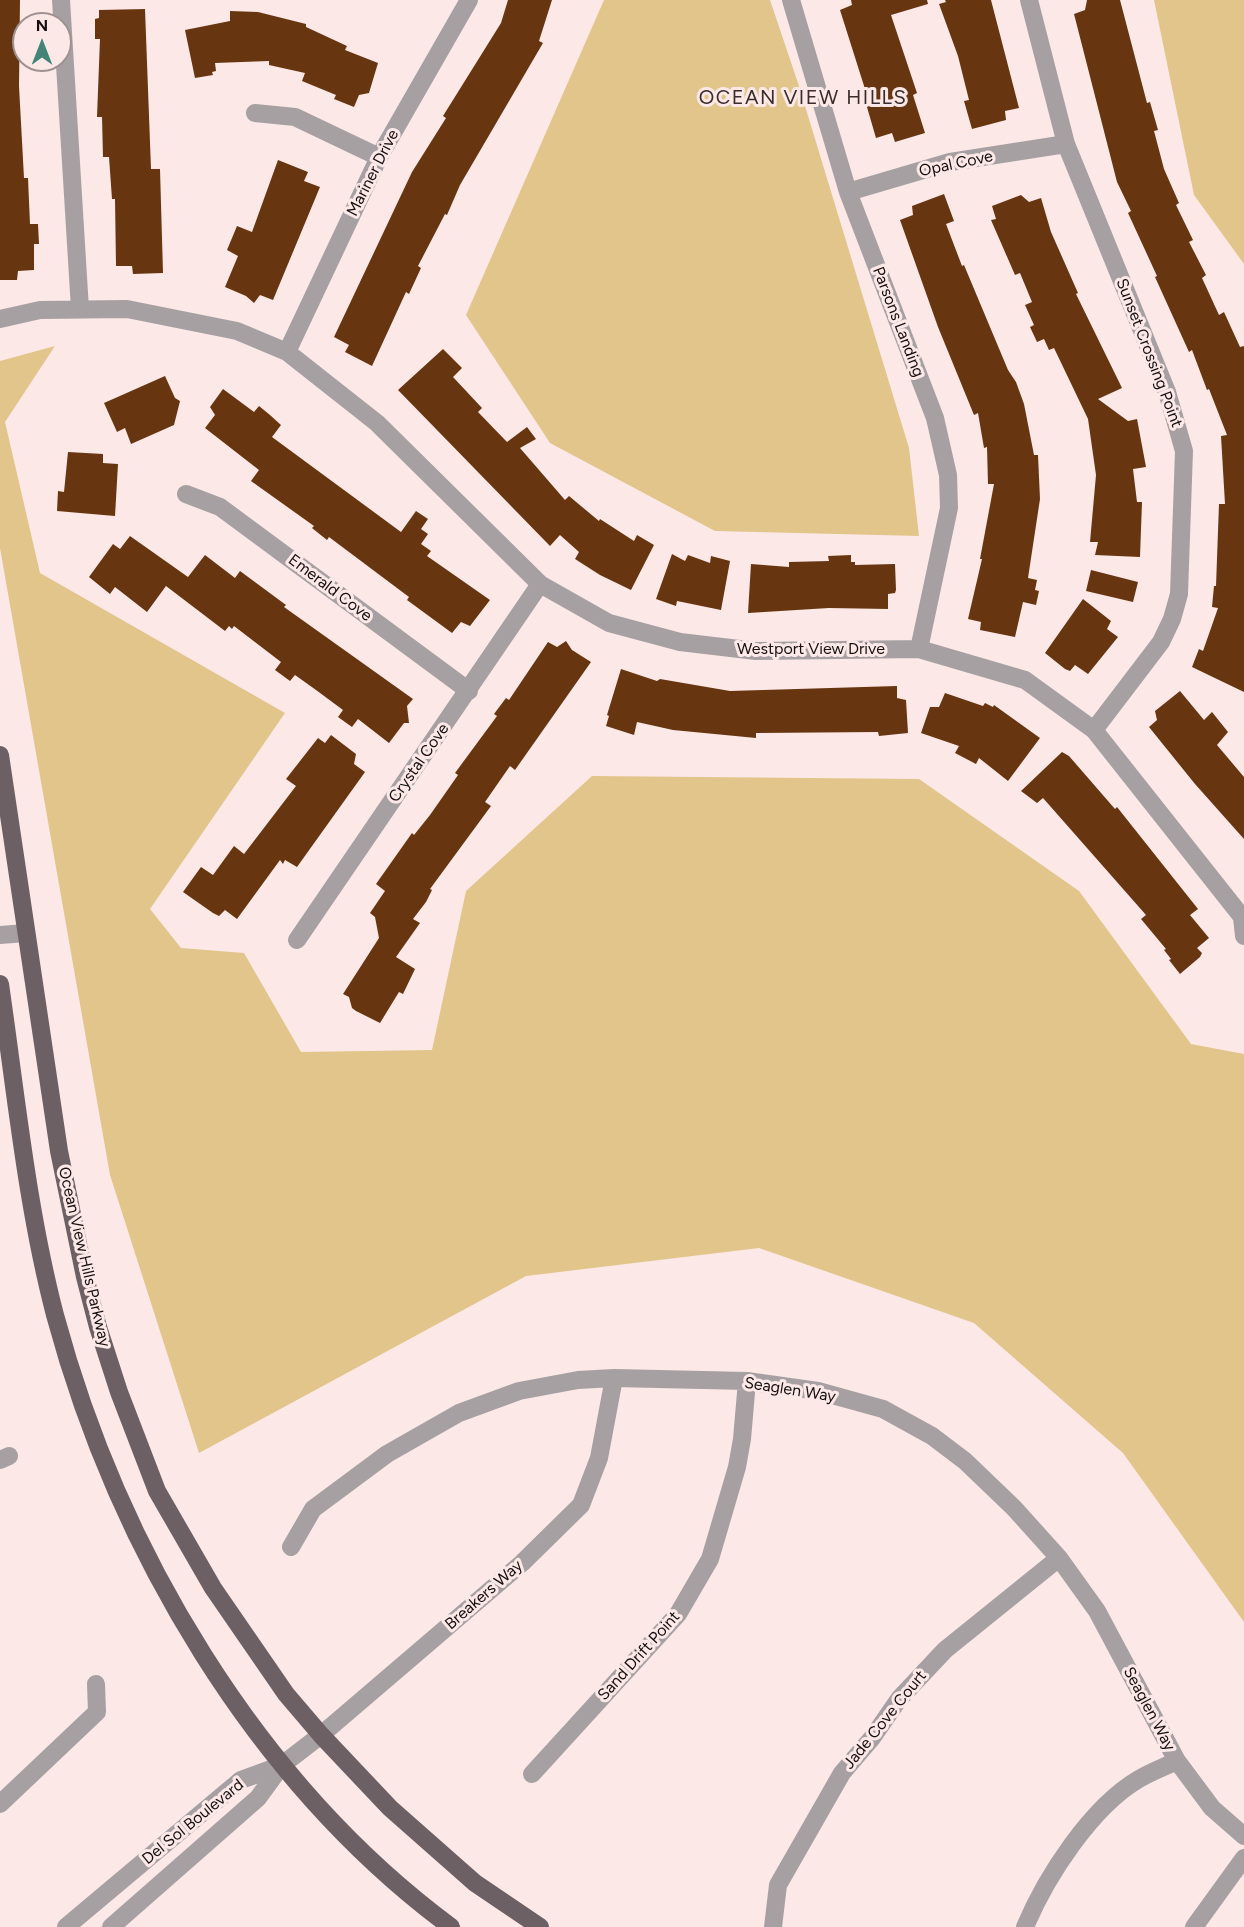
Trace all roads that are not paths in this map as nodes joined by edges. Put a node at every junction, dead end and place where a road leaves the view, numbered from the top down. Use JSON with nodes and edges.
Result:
{"nodes":[{"id":1,"x":61,"y":0,"type":"edge"},
{"id":2,"x":469,"y":0,"type":"edge"},
{"id":3,"x":791,"y":0,"type":"edge"},
{"id":4,"x":1029,"y":0,"type":"edge"},
{"id":5,"x":255,"y":113,"type":"dead end"},
{"id":6,"x":1066,"y":144,"type":"junction"},
{"id":7,"x":379,"y":157,"type":"junction"},
{"id":8,"x":848,"y":192,"type":"junction"},
{"id":9,"x":80,"y":309,"type":"junction"},
{"id":10,"x":0,"y":319,"type":"edge"},
{"id":11,"x":287,"y":352,"type":"junction"},
{"id":12,"x":186,"y":494,"type":"dead end"},
{"id":13,"x":540,"y":584,"type":"junction"},
{"id":14,"x":919,"y":649,"type":"junction"},
{"id":15,"x":469,"y":691,"type":"junction"},
{"id":16,"x":1094,"y":730,"type":"junction"},
{"id":17,"x":0,"y":755,"type":"edge"},
{"id":18,"x":26,"y":933,"type":"junction"},
{"id":19,"x":0,"y":935,"type":"edge"},
{"id":20,"x":1244,"y":936,"type":"edge"},
{"id":21,"x":297,"y":940,"type":"dead end"},
{"id":22,"x":0,"y":984,"type":"edge"},
{"id":23,"x":614,"y":1378,"type":"junction"},
{"id":24,"x":747,"y":1381,"type":"junction"},
{"id":25,"x":291,"y":1547,"type":"dead end"},
{"id":26,"x":1059,"y":1558,"type":"junction"},
{"id":27,"x":96,"y":1684,"type":"dead end"},
{"id":28,"x":321,"y":1735,"type":"junction"},
{"id":29,"x":1177,"y":1761,"type":"junction"},
{"id":30,"x":282,"y":1765,"type":"junction"},
{"id":31,"x":532,"y":1774,"type":"dead end"},
{"id":32,"x":0,"y":1804,"type":"edge"},
{"id":33,"x":1244,"y":1836,"type":"edge"},
{"id":34,"x":1244,"y":1858,"type":"edge"},
{"id":35,"x":66,"y":1927,"type":"edge"},
{"id":36,"x":111,"y":1927,"type":"edge"},
{"id":37,"x":451,"y":1927,"type":"edge"},
{"id":38,"x":540,"y":1927,"type":"edge"},
{"id":39,"x":773,"y":1927,"type":"edge"},
{"id":40,"x":1025,"y":1927,"type":"edge"},
{"id":41,"x":1194,"y":1927,"type":"edge"}],
"edges":[{"from":1,"to":9,"type":"street"},
{"from":2,"to":7,"type":"street","name":"Mariner Drive"},
{"from":3,"to":8,"type":"street","name":"Parsons Landing"},
{"from":4,"to":6,"type":"street","name":"Sunset Crossing Point"},
{"from":5,"to":7,"type":"street"},
{"from":6,"to":8,"type":"street","name":"Opal Cove"},
{"from":6,"to":16,"type":"street","name":"Sunset Crossing Point"},
{"from":7,"to":11,"type":"street","name":"Mariner Drive"},
{"from":8,"to":14,"type":"street","name":"Parsons Landing"},
{"from":9,"to":10,"type":"street","name":"Westport View Drive"},
{"from":9,"to":11,"type":"street","name":"Westport View Drive"},
{"from":11,"to":13,"type":"street","name":"Westport View Drive"},
{"from":12,"to":15,"type":"street","name":"Emerald Cove"},
{"from":13,"to":14,"type":"street","name":"Westport View Drive"},
{"from":13,"to":15,"type":"street","name":"Crystal Cove"},
{"from":14,"to":16,"type":"street","name":"Westport View Drive"},
{"from":15,"to":21,"type":"street","name":"Crystal Cove"},
{"from":16,"to":20,"type":"street","name":"Westport View Drive"},
{"from":17,"to":18,"type":"main road","name":"Ocean View Hills Parkway"},
{"from":18,"to":19,"type":"street"},
{"from":18,"to":28,"type":"main road","name":"Ocean View Hills Parkway"},
{"from":22,"to":30,"type":"main road"},
{"from":23,"to":24,"type":"street","name":"Seaglen Way"},
{"from":23,"to":25,"type":"street","name":"Seaglen Way"},
{"from":23,"to":28,"type":"street","name":"Breakers Way"},
{"from":24,"to":26,"type":"street","name":"Seaglen Way"},
{"from":24,"to":31,"type":"street","name":"Sand Drift Point"},
{"from":26,"to":29,"type":"street","name":"Seaglen Way"},
{"from":26,"to":39,"type":"street","name":"Jade Cove Court"},
{"from":27,"to":32,"type":"street"},
{"from":28,"to":30,"type":"street","name":"Breakers Way"},
{"from":28,"to":38,"type":"main road","name":"Ocean View Hills Parkway"},
{"from":29,"to":33,"type":"street","name":"Seaglen Way"},
{"from":29,"to":40,"type":"street"},
{"from":30,"to":35,"type":"street","name":"Del Sol Boulevard"},
{"from":30,"to":36,"type":"street","name":"Del Sol Boulevard"},
{"from":30,"to":37,"type":"main road"},
{"from":34,"to":41,"type":"street"}]}
